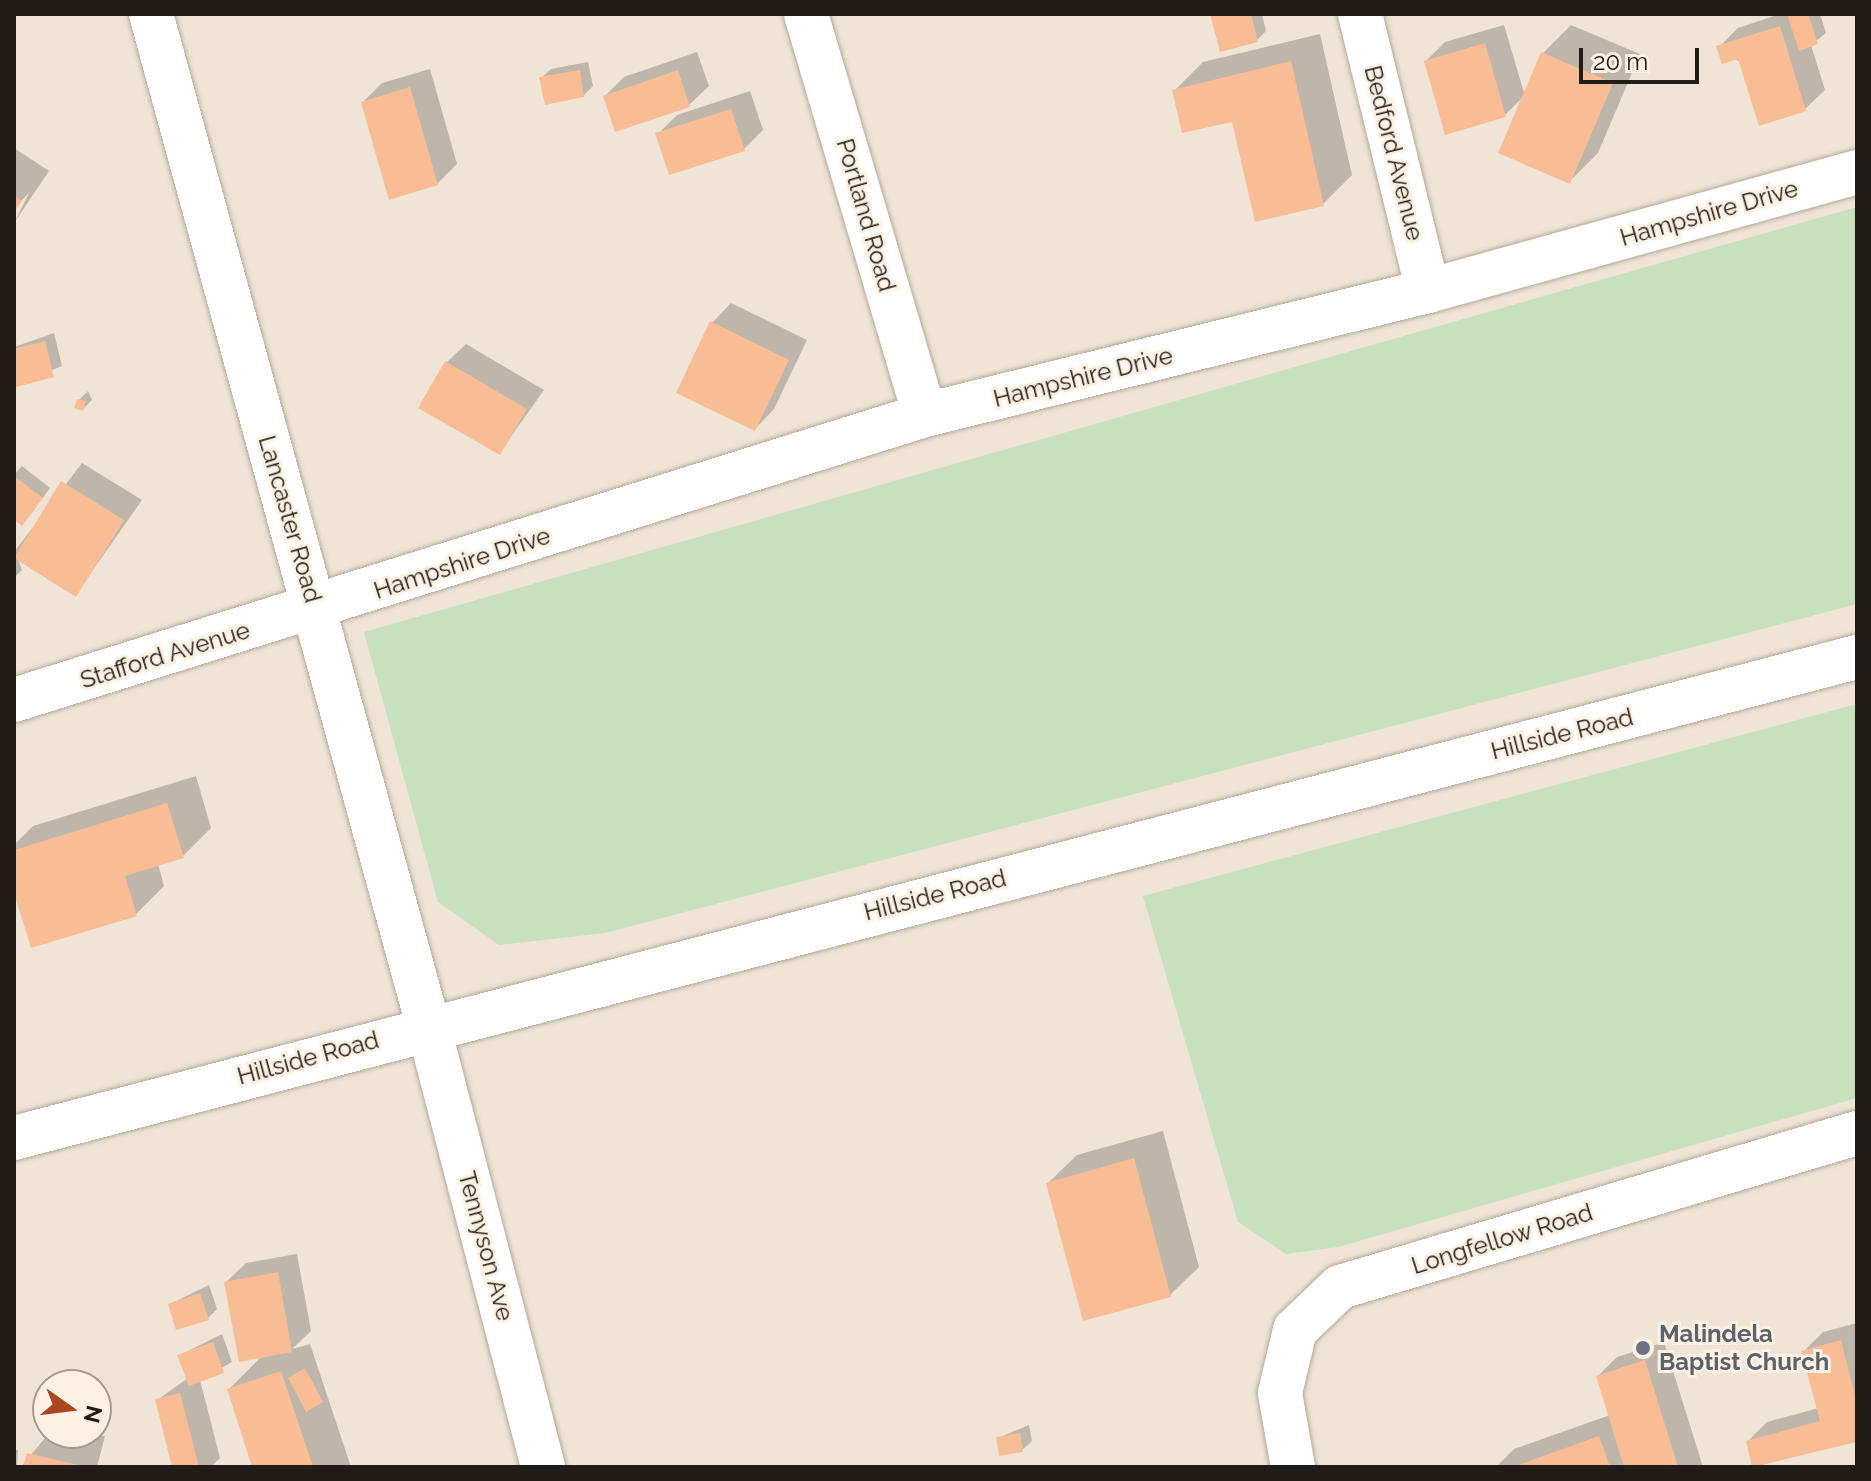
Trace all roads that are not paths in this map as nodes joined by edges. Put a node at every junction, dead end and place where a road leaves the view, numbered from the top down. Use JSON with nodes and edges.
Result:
{"nodes":[{"id":1,"x":151,"y":14,"type":"edge"},
{"id":2,"x":806,"y":14,"type":"edge"},
{"id":3,"x":1360,"y":14,"type":"edge"},
{"id":4,"x":1857,"y":172,"type":"edge"},
{"id":5,"x":1428,"y":291,"type":"junction"},
{"id":6,"x":925,"y":415,"type":"junction"},
{"id":7,"x":316,"y":609,"type":"junction"},
{"id":8,"x":1857,"y":657,"type":"edge"},
{"id":9,"x":14,"y":700,"type":"edge"},
{"id":10,"x":428,"y":1025,"type":"junction"},
{"id":11,"x":1857,"y":1133,"type":"edge"},
{"id":12,"x":14,"y":1138,"type":"edge"},
{"id":13,"x":543,"y":1467,"type":"edge"},
{"id":14,"x":1293,"y":1467,"type":"edge"}],
"edges":[{"from":1,"to":7,"type":"street","name":"Lancaster Road"},
{"from":2,"to":6,"type":"street","name":"Portland Road"},
{"from":3,"to":5,"type":"street","name":"Bedford Avenue"},
{"from":4,"to":5,"type":"street","name":"Hampshire Drive"},
{"from":5,"to":6,"type":"street","name":"Hampshire Drive"},
{"from":6,"to":7,"type":"street","name":"Hampshire Drive"},
{"from":7,"to":9,"type":"street","name":"Stafford Avenue"},
{"from":7,"to":10,"type":"street","name":"Lancaster Road"},
{"from":8,"to":10,"type":"street","name":"Hillside Road"},
{"from":10,"to":12,"type":"street","name":"Hillside Road"},
{"from":10,"to":13,"type":"street","name":"Tennyson Ave"},
{"from":11,"to":14,"type":"street","name":"Longfellow Road"}]}
